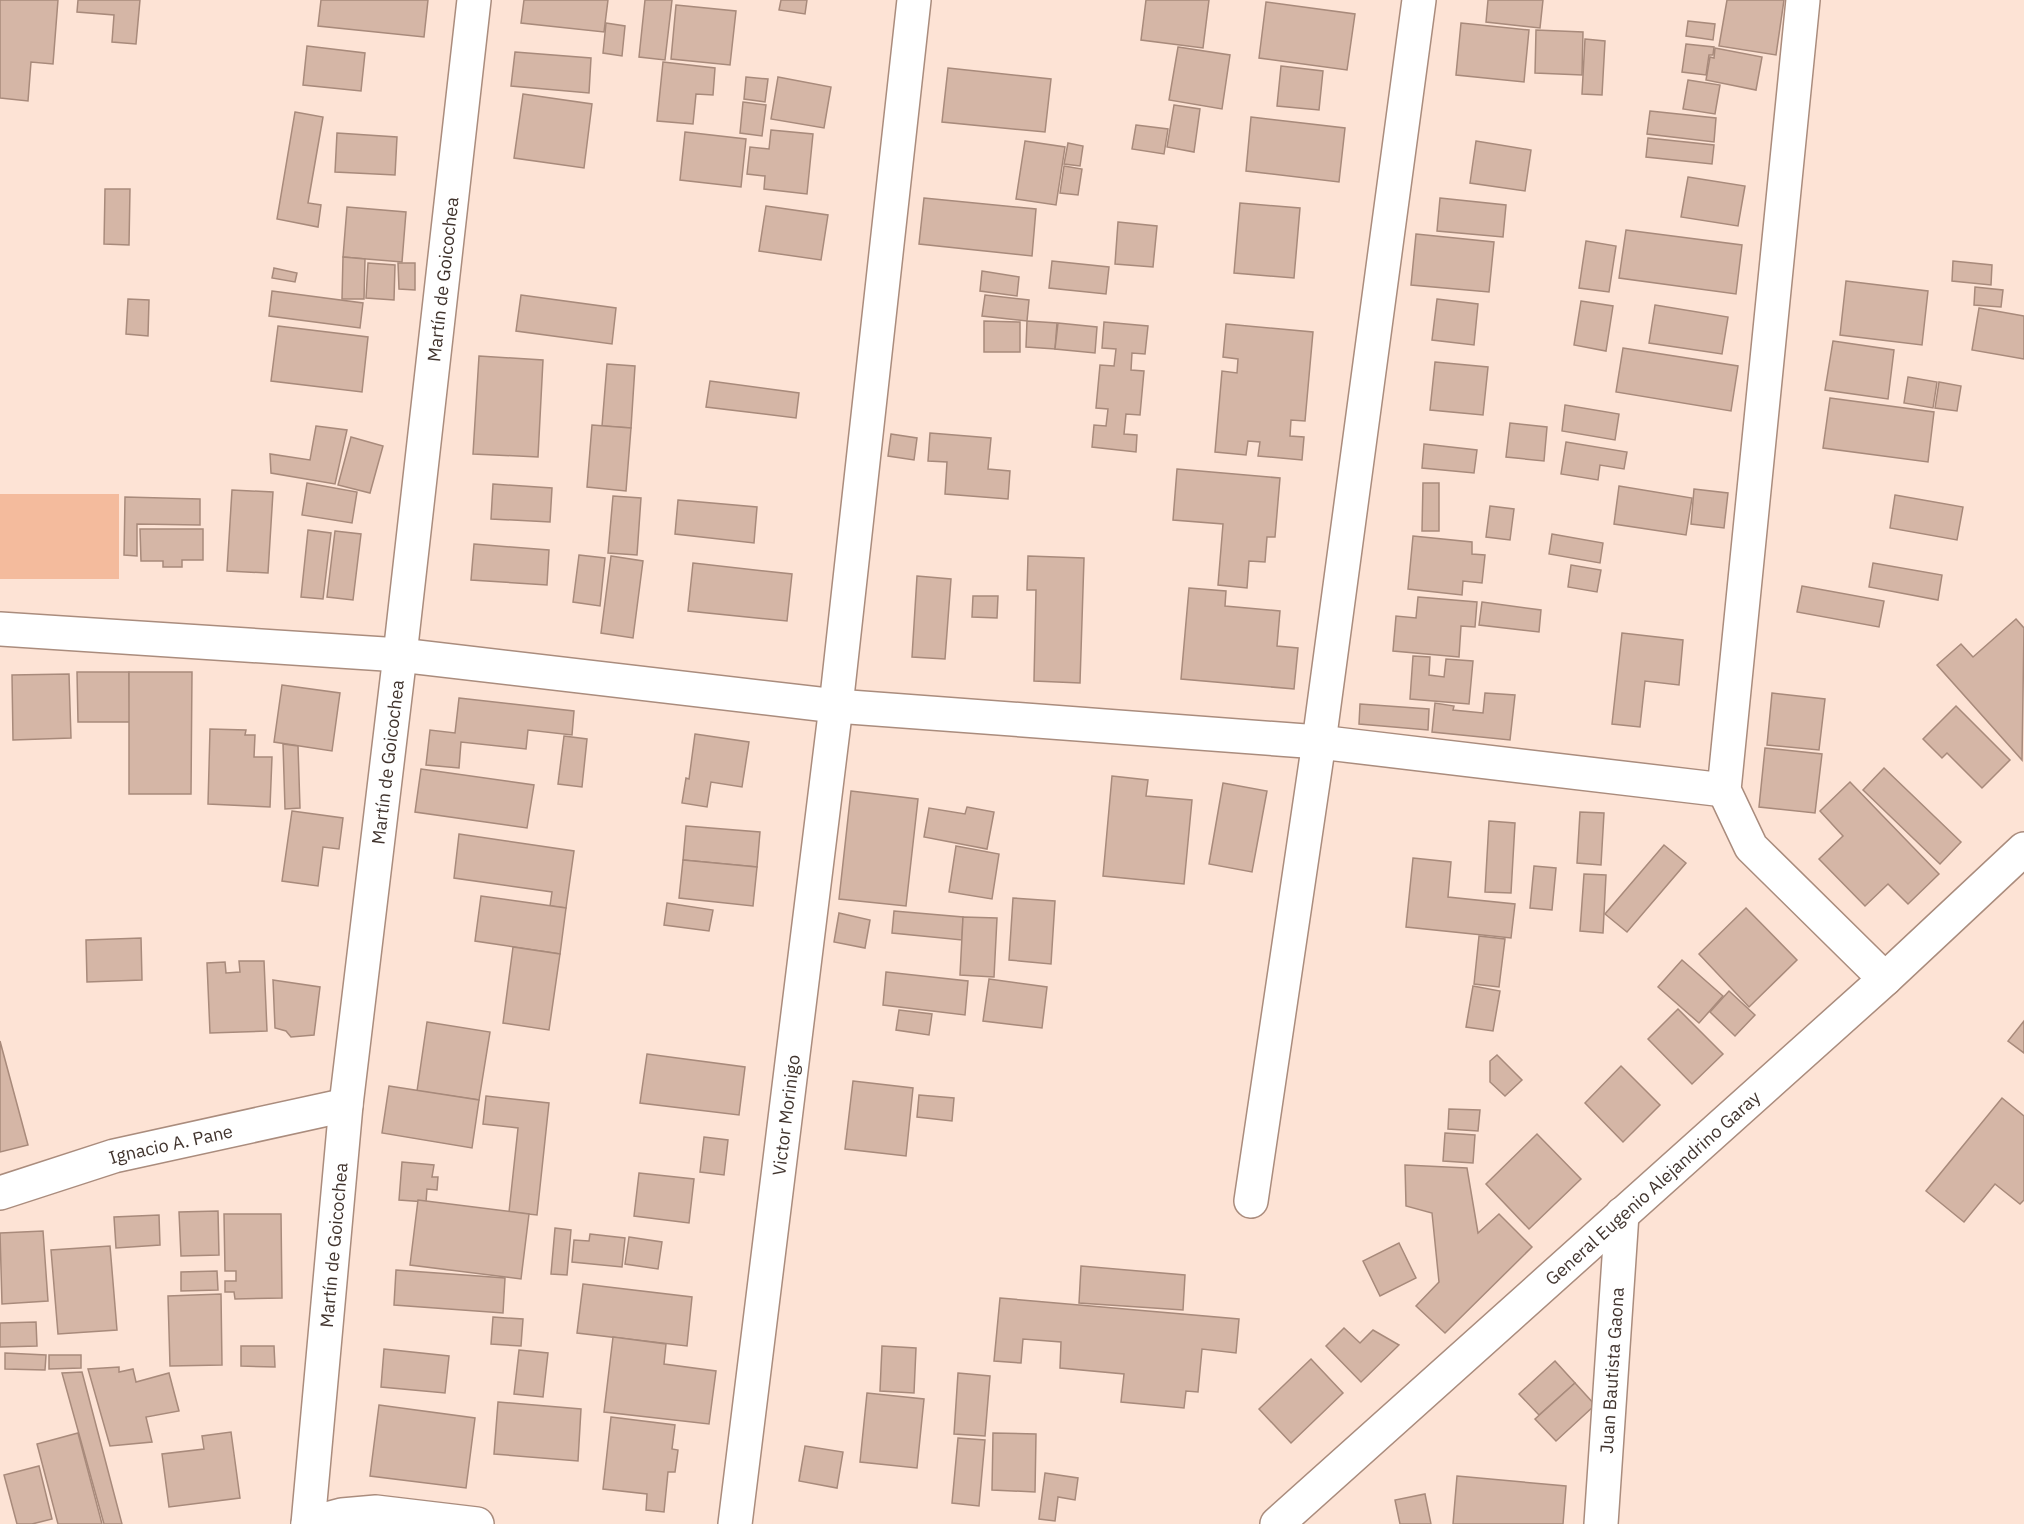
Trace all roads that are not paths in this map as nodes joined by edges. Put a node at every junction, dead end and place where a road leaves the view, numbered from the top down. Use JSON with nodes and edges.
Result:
{"nodes":[{"id":1,"x":474,"y":0,"type":"edge"},
{"id":2,"x":914,"y":0,"type":"edge"},
{"id":3,"x":1419,"y":0,"type":"edge"},
{"id":4,"x":1803,"y":0,"type":"edge"},
{"id":5,"x":0,"y":629,"type":"edge"},
{"id":6,"x":400,"y":655,"type":"junction"},
{"id":7,"x":836,"y":706,"type":"junction"},
{"id":8,"x":1319,"y":742,"type":"junction"},
{"id":9,"x":1724,"y":790,"type":"junction"},
{"id":10,"x":2024,"y":849,"type":"edge"},
{"id":11,"x":1885,"y":979,"type":"junction"},
{"id":12,"x":346,"y":1105,"type":"junction"},
{"id":13,"x":0,"y":1193,"type":"edge"},
{"id":14,"x":1251,"y":1201,"type":"dead end"},
{"id":15,"x":1622,"y":1214,"type":"junction"},
{"id":16,"x":308,"y":1524,"type":"edge"},
{"id":17,"x":477,"y":1524,"type":"edge"},
{"id":18,"x":735,"y":1524,"type":"edge"},
{"id":19,"x":1277,"y":1524,"type":"edge"},
{"id":20,"x":1601,"y":1524,"type":"edge"}],
"edges":[{"from":1,"to":6,"type":"street","name":"Martín de Goicochea"},
{"from":2,"to":7,"type":"street","name":"Victor Morinigo"},
{"from":3,"to":8,"type":"street"},
{"from":4,"to":9,"type":"street"},
{"from":5,"to":6,"type":"street"},
{"from":6,"to":7,"type":"street"},
{"from":6,"to":12,"type":"street","name":"Martín de Goicochea"},
{"from":7,"to":8,"type":"street"},
{"from":7,"to":18,"type":"street","name":"Victor Morinigo"},
{"from":8,"to":9,"type":"street"},
{"from":8,"to":14,"type":"street"},
{"from":9,"to":11,"type":"street"},
{"from":10,"to":11,"type":"street","name":"General Eugenio Alejandrino Garay"},
{"from":11,"to":15,"type":"street","name":"General Eugenio Alejandrino Garay"},
{"from":12,"to":13,"type":"street","name":"Ignacio A. Pane"},
{"from":12,"to":16,"type":"street","name":"Martín de Goicochea"},
{"from":15,"to":19,"type":"street","name":"General Eugenio Alejandrino Garay"},
{"from":15,"to":20,"type":"street","name":"Juan Bautista Gaona"},
{"from":16,"to":17,"type":"street"}]}
